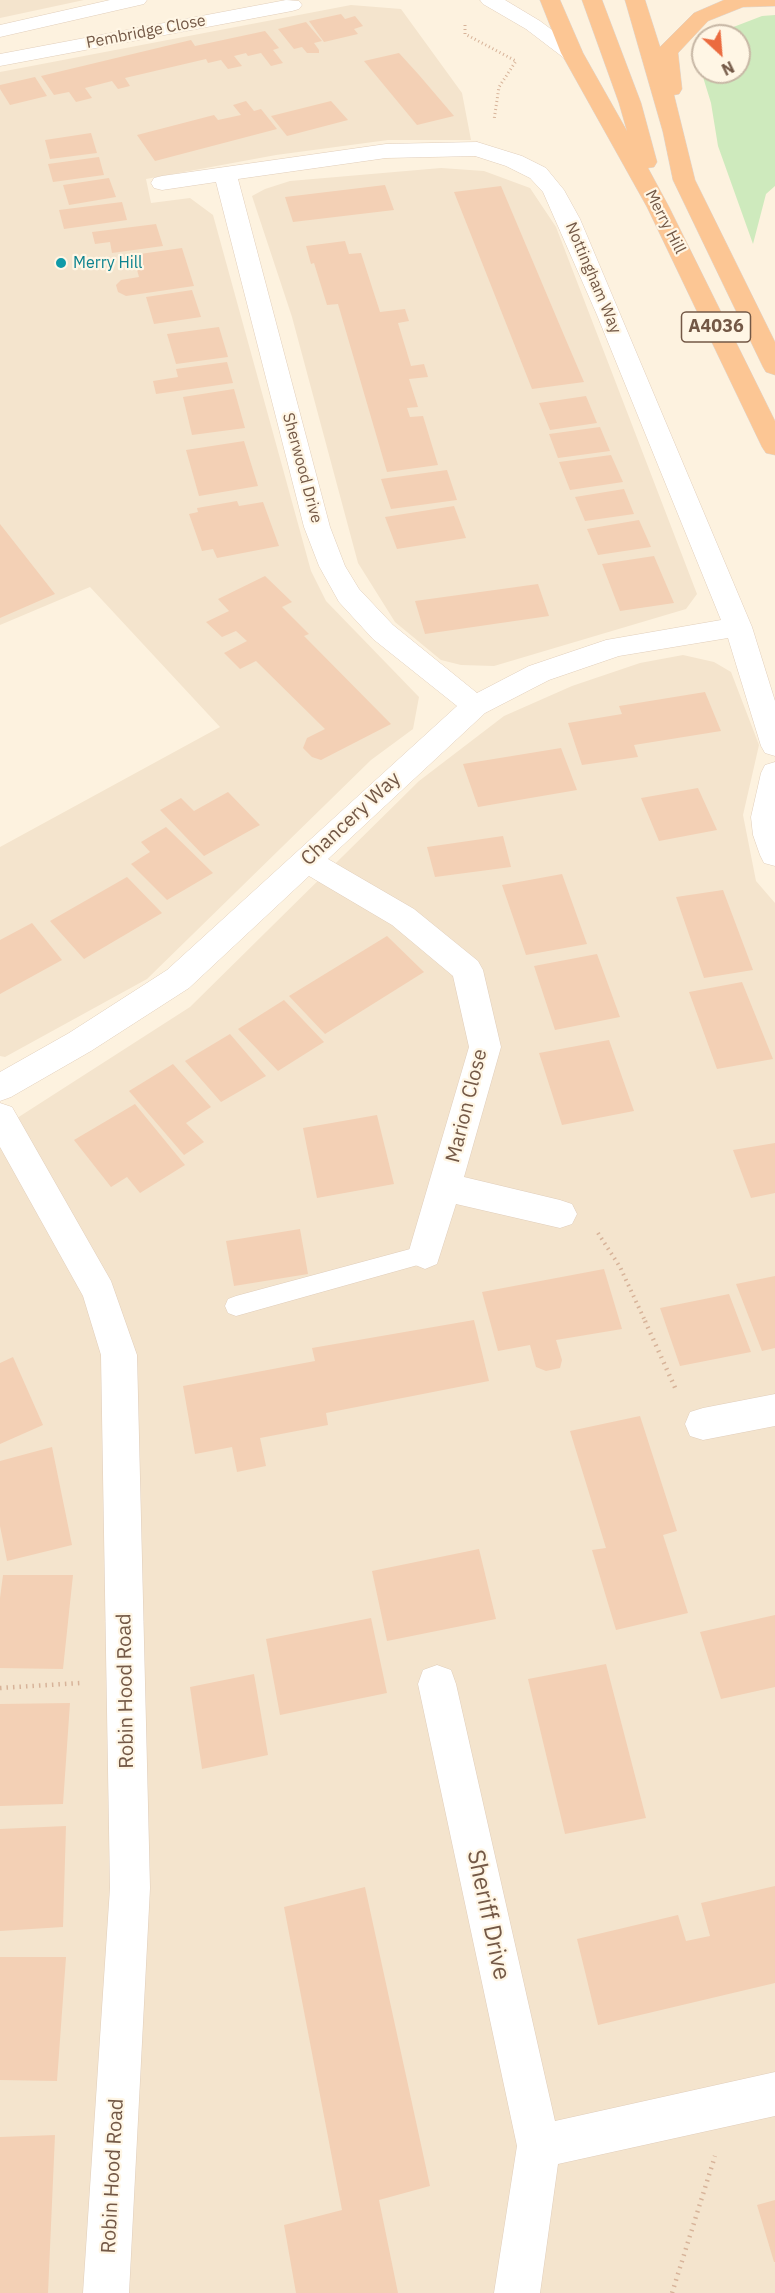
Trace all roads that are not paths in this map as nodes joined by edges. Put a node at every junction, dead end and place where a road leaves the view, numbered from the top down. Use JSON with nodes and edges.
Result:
{"nodes":[{"id":1,"x":137,"y":0,"type":"edge"},
{"id":2,"x":490,"y":0,"type":"edge"},
{"id":3,"x":550,"y":0,"type":"edge"},
{"id":4,"x":592,"y":0,"type":"edge"},
{"id":5,"x":635,"y":0,"type":"edge"},
{"id":6,"x":775,"y":0,"type":"edge"},
{"id":7,"x":292,"y":5,"type":"dead end"},
{"id":8,"x":0,"y":31,"type":"edge"},
{"id":9,"x":572,"y":53,"type":"junction"},
{"id":10,"x":0,"y":60,"type":"edge"},
{"id":11,"x":674,"y":132,"type":"junction"},
{"id":12,"x":225,"y":174,"type":"junction"},
{"id":13,"x":162,"y":183,"type":"dead end"},
{"id":14,"x":658,"y":207,"type":"junction"},
{"id":15,"x":775,"y":368,"type":"edge"},
{"id":16,"x":775,"y":447,"type":"edge"},
{"id":17,"x":738,"y":627,"type":"junction"},
{"id":18,"x":475,"y":706,"type":"junction"},
{"id":19,"x":775,"y":746,"type":"edge"},
{"id":20,"x":775,"y":773,"type":"edge"},
{"id":21,"x":775,"y":855,"type":"edge"},
{"id":22,"x":306,"y":860,"type":"junction"},
{"id":23,"x":0,"y":1088,"type":"edge"},
{"id":24,"x":0,"y":1117,"type":"edge"},
{"id":25,"x":446,"y":1187,"type":"junction"},
{"id":26,"x":560,"y":1214,"type":"road end"},
{"id":27,"x":425,"y":1254,"type":"joint"},
{"id":28,"x":236,"y":1306,"type":"dead end"},
{"id":29,"x":775,"y":1410,"type":"edge"},
{"id":30,"x":703,"y":1424,"type":"road end"},
{"id":31,"x":437,"y":1684,"type":"dead end"},
{"id":32,"x":775,"y":2094,"type":"edge"},
{"id":33,"x":539,"y":2146,"type":"junction"},
{"id":34,"x":106,"y":2293,"type":"edge"},
{"id":35,"x":517,"y":2293,"type":"edge"}],
"edges":[{"from":1,"to":8,"type":"street"},
{"from":2,"to":9,"type":"street"},
{"from":3,"to":9,"type":"highway","name":"Merry Hill","number":"A4036"},
{"from":4,"to":14,"type":"highway"},
{"from":5,"to":11,"type":"highway","name":"Merry Hill","number":"A4036"},
{"from":6,"to":11,"type":"highway"},
{"from":7,"to":10,"type":"street","name":"Pembridge Close"},
{"from":9,"to":14,"type":"highway","name":"Merry Hill","number":"A4036"},
{"from":11,"to":15,"type":"highway","name":"Merry Hill","number":"A4036"},
{"from":12,"to":13,"type":"street","name":"Nottingham Way"},
{"from":12,"to":17,"type":"street","name":"Nottingham Way"},
{"from":12,"to":18,"type":"street","name":"Sherwood Drive"},
{"from":14,"to":16,"type":"highway","name":"Merry Hill","number":"A4036"},
{"from":17,"to":18,"type":"street","name":"Chancery Way"},
{"from":17,"to":19,"type":"street","name":"Nottingham Way"},
{"from":18,"to":22,"type":"street","name":"Chancery Way"},
{"from":20,"to":21,"type":"street"},
{"from":22,"to":23,"type":"street","name":"Chancery Way"},
{"from":22,"to":25,"type":"street","name":"Marion Close"},
{"from":24,"to":34,"type":"street","name":"Robin Hood Road"},
{"from":25,"to":26,"type":"street","name":"Marion Close"},
{"from":25,"to":27,"type":"street","name":"Marion Close"},
{"from":27,"to":28,"type":"lane"},
{"from":29,"to":30,"type":"street"},
{"from":31,"to":33,"type":"street","name":"Sheriff Drive"},
{"from":32,"to":33,"type":"street"},
{"from":33,"to":35,"type":"street","name":"Sheriff Drive"}]}
